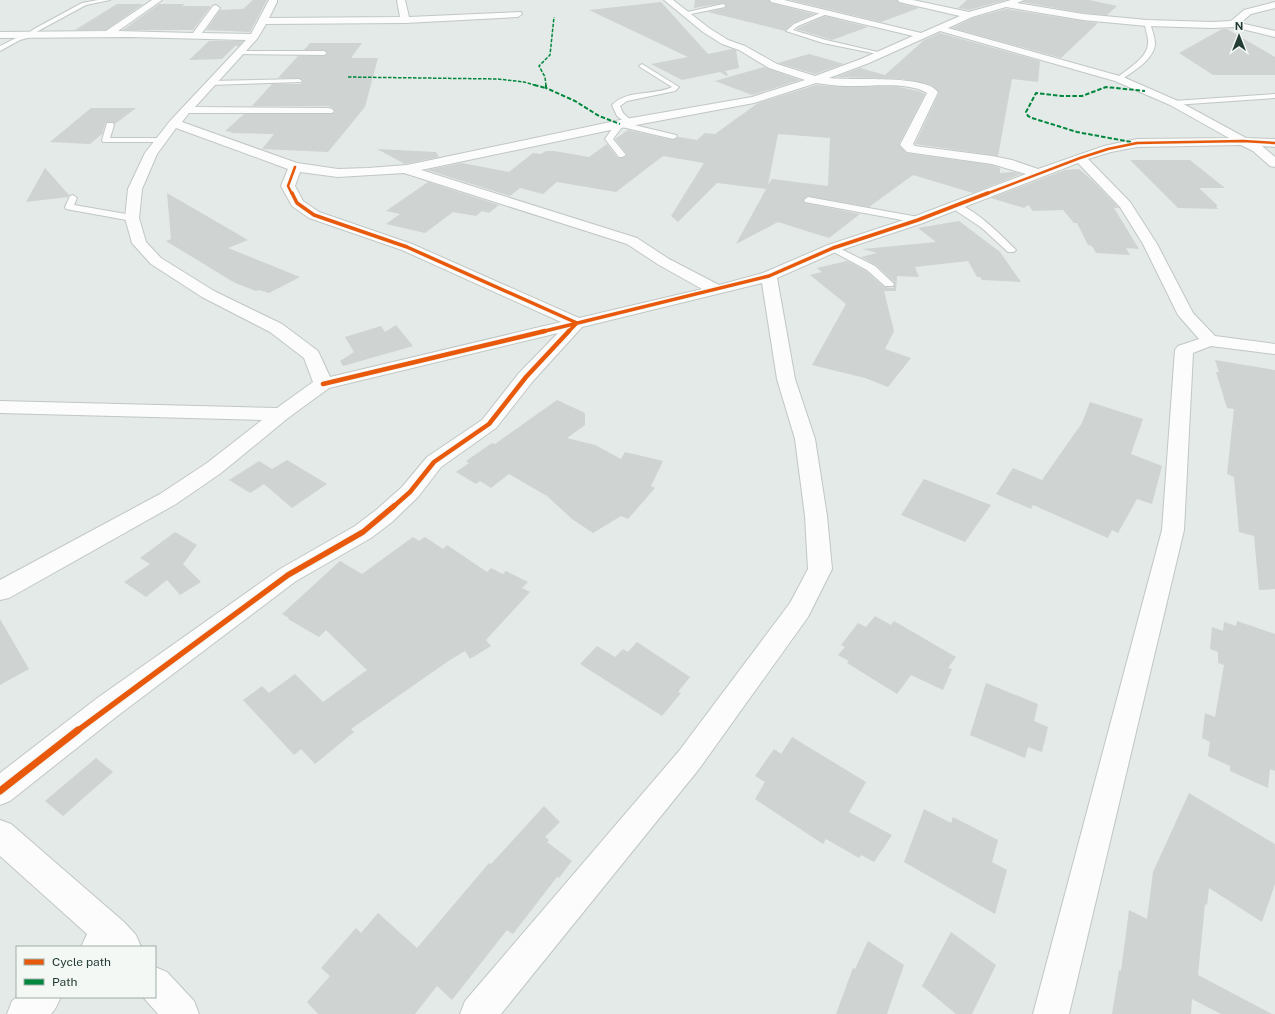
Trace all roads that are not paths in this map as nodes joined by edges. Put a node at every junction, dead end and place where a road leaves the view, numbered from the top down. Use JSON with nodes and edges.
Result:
{"nodes":[{"id":1,"x":96,"y":0,"type":"edge"},
{"id":2,"x":107,"y":0,"type":"edge"},
{"id":3,"x":158,"y":0,"type":"edge"},
{"id":4,"x":273,"y":0,"type":"edge"},
{"id":5,"x":401,"y":0,"type":"edge"},
{"id":6,"x":668,"y":0,"type":"edge"},
{"id":7,"x":774,"y":0,"type":"edge"},
{"id":8,"x":902,"y":0,"type":"edge"},
{"id":9,"x":1020,"y":0,"type":"edge"},
{"id":10,"x":1005,"y":4,"type":"junction"},
{"id":11,"x":723,"y":6,"type":"dead end"},
{"id":12,"x":1275,"y":6,"type":"edge"},
{"id":13,"x":216,"y":8,"type":"dead end"},
{"id":14,"x":686,"y":13,"type":"junction"},
{"id":15,"x":825,"y":13,"type":"junction"},
{"id":16,"x":518,"y":14,"type":"dead end"},
{"id":17,"x":969,"y":15,"type":"junction"},
{"id":18,"x":404,"y":20,"type":"junction"},
{"id":19,"x":263,"y":21,"type":"junction"},
{"id":20,"x":1147,"y":22,"type":"junction"},
{"id":21,"x":1234,"y":24,"type":"junction"},
{"id":22,"x":939,"y":28,"type":"junction"},
{"id":23,"x":108,"y":34,"type":"junction"},
{"id":24,"x":1275,"y":34,"type":"edge"},
{"id":25,"x":0,"y":35,"type":"edge"},
{"id":26,"x":33,"y":35,"type":"junction"},
{"id":27,"x":196,"y":35,"type":"junction"},
{"id":28,"x":922,"y":36,"type":"junction"},
{"id":29,"x":254,"y":37,"type":"junction"},
{"id":30,"x":0,"y":49,"type":"edge"},
{"id":31,"x":240,"y":53,"type":"junction"},
{"id":32,"x":324,"y":53,"type":"dead end"},
{"id":33,"x":880,"y":54,"type":"junction"},
{"id":34,"x":642,"y":66,"type":"dead end"},
{"id":35,"x":1119,"y":79,"type":"junction"},
{"id":36,"x":815,"y":80,"type":"junction"},
{"id":37,"x":299,"y":81,"type":"dead end"},
{"id":38,"x":211,"y":83,"type":"junction"},
{"id":39,"x":1275,"y":96,"type":"edge"},
{"id":40,"x":1174,"y":103,"type":"junction"},
{"id":41,"x":186,"y":110,"type":"junction"},
{"id":42,"x":328,"y":111,"type":"dead end"},
{"id":43,"x":174,"y":123,"type":"junction"},
{"id":44,"x":624,"y":123,"type":"junction"},
{"id":45,"x":110,"y":125,"type":"dead end"},
{"id":46,"x":674,"y":137,"type":"dead end"},
{"id":47,"x":161,"y":140,"type":"junction"},
{"id":48,"x":1243,"y":141,"type":"junction"},
{"id":49,"x":1275,"y":143,"type":"edge"},
{"id":50,"x":622,"y":155,"type":"dead end"},
{"id":51,"x":1080,"y":158,"type":"junction"},
{"id":52,"x":1275,"y":163,"type":"edge"},
{"id":53,"x":295,"y":167,"type":"junction"},
{"id":54,"x":407,"y":170,"type":"junction"},
{"id":55,"x":1038,"y":174,"type":"junction"},
{"id":56,"x":73,"y":198,"type":"dead end"},
{"id":57,"x":808,"y":200,"type":"dead end"},
{"id":58,"x":955,"y":206,"type":"junction"},
{"id":59,"x":132,"y":218,"type":"junction"},
{"id":60,"x":918,"y":220,"type":"junction"},
{"id":61,"x":833,"y":248,"type":"junction"},
{"id":62,"x":1011,"y":250,"type":"dead end"},
{"id":63,"x":768,"y":276,"type":"junction"},
{"id":64,"x":889,"y":284,"type":"dead end"},
{"id":65,"x":717,"y":290,"type":"junction"},
{"id":66,"x":577,"y":323,"type":"junction"},
{"id":67,"x":1210,"y":341,"type":"junction"},
{"id":68,"x":1275,"y":350,"type":"edge"},
{"id":69,"x":323,"y":384,"type":"junction"},
{"id":70,"x":0,"y":407,"type":"edge"},
{"id":71,"x":281,"y":414,"type":"junction"},
{"id":72,"x":0,"y":591,"type":"edge"},
{"id":73,"x":0,"y":791,"type":"edge"},
{"id":74,"x":0,"y":836,"type":"edge"},
{"id":75,"x":111,"y":943,"type":"edge"},
{"id":76,"x":156,"y":985,"type":"edge"},
{"id":77,"x":42,"y":998,"type":"edge"},
{"id":78,"x":25,"y":1014,"type":"edge"},
{"id":79,"x":181,"y":1014,"type":"edge"},
{"id":80,"x":478,"y":1014,"type":"edge"},
{"id":81,"x":1051,"y":1014,"type":"edge"}],
"edges":[{"from":1,"to":2,"type":"lane"},
{"from":1,"to":26,"type":"lane"},
{"from":3,"to":23,"type":"street"},
{"from":4,"to":19,"type":"street"},
{"from":5,"to":18,"type":"street"},
{"from":6,"to":14,"type":"street"},
{"from":7,"to":15,"type":"street"},
{"from":8,"to":17,"type":"street"},
{"from":9,"to":10,"type":"street"},
{"from":10,"to":17,"type":"street"},
{"from":10,"to":20,"type":"street"},
{"from":11,"to":14,"type":"lane"},
{"from":12,"to":21,"type":"street"},
{"from":13,"to":27,"type":"street"},
{"from":14,"to":36,"type":"street"},
{"from":15,"to":28,"type":"street"},
{"from":15,"to":33,"type":"lane"},
{"from":16,"to":18,"type":"street"},
{"from":17,"to":22,"type":"street"},
{"from":18,"to":19,"type":"street"},
{"from":19,"to":29,"type":"street"},
{"from":20,"to":21,"type":"street"},
{"from":20,"to":35,"type":"lane"},
{"from":21,"to":24,"type":"street"},
{"from":22,"to":28,"type":"street"},
{"from":22,"to":35,"type":"street"},
{"from":23,"to":26,"type":"street"},
{"from":23,"to":27,"type":"street"},
{"from":25,"to":26,"type":"street"},
{"from":26,"to":30,"type":"lane"},
{"from":27,"to":29,"type":"street"},
{"from":28,"to":33,"type":"street"},
{"from":29,"to":31,"type":"street"},
{"from":31,"to":32,"type":"lane"},
{"from":31,"to":38,"type":"street"},
{"from":33,"to":36,"type":"street"},
{"from":34,"to":44,"type":"lane"},
{"from":35,"to":40,"type":"street"},
{"from":36,"to":44,"type":"street"},
{"from":36,"to":55,"type":"street"},
{"from":37,"to":38,"type":"lane"},
{"from":38,"to":41,"type":"street"},
{"from":39,"to":40,"type":"lane"},
{"from":40,"to":48,"type":"street"},
{"from":41,"to":42,"type":"street"},
{"from":41,"to":43,"type":"street"},
{"from":43,"to":47,"type":"street"},
{"from":43,"to":53,"type":"street"},
{"from":44,"to":46,"type":"lane"},
{"from":44,"to":50,"type":"lane"},
{"from":44,"to":54,"type":"street"},
{"from":45,"to":47,"type":"lane"},
{"from":47,"to":59,"type":"street"},
{"from":48,"to":49,"type":"street"},
{"from":48,"to":51,"type":"street"},
{"from":48,"to":52,"type":"street"},
{"from":51,"to":55,"type":"street"},
{"from":51,"to":67,"type":"street"},
{"from":53,"to":54,"type":"street"},
{"from":53,"to":66,"type":"street"},
{"from":54,"to":65,"type":"street"},
{"from":55,"to":58,"type":"street"},
{"from":56,"to":59,"type":"lane"},
{"from":57,"to":60,"type":"lane"},
{"from":58,"to":60,"type":"street"},
{"from":58,"to":62,"type":"lane"},
{"from":59,"to":69,"type":"street"},
{"from":60,"to":61,"type":"street"},
{"from":61,"to":63,"type":"street"},
{"from":61,"to":64,"type":"lane"},
{"from":63,"to":65,"type":"street"},
{"from":63,"to":80,"type":"street"},
{"from":65,"to":66,"type":"street"},
{"from":66,"to":69,"type":"street"},
{"from":66,"to":73,"type":"street"},
{"from":67,"to":68,"type":"street"},
{"from":67,"to":81,"type":"street"},
{"from":69,"to":71,"type":"street"},
{"from":70,"to":71,"type":"street"},
{"from":71,"to":72,"type":"street"},
{"from":74,"to":75,"type":"street"},
{"from":76,"to":79,"type":"street"},
{"from":77,"to":78,"type":"street"}]}
